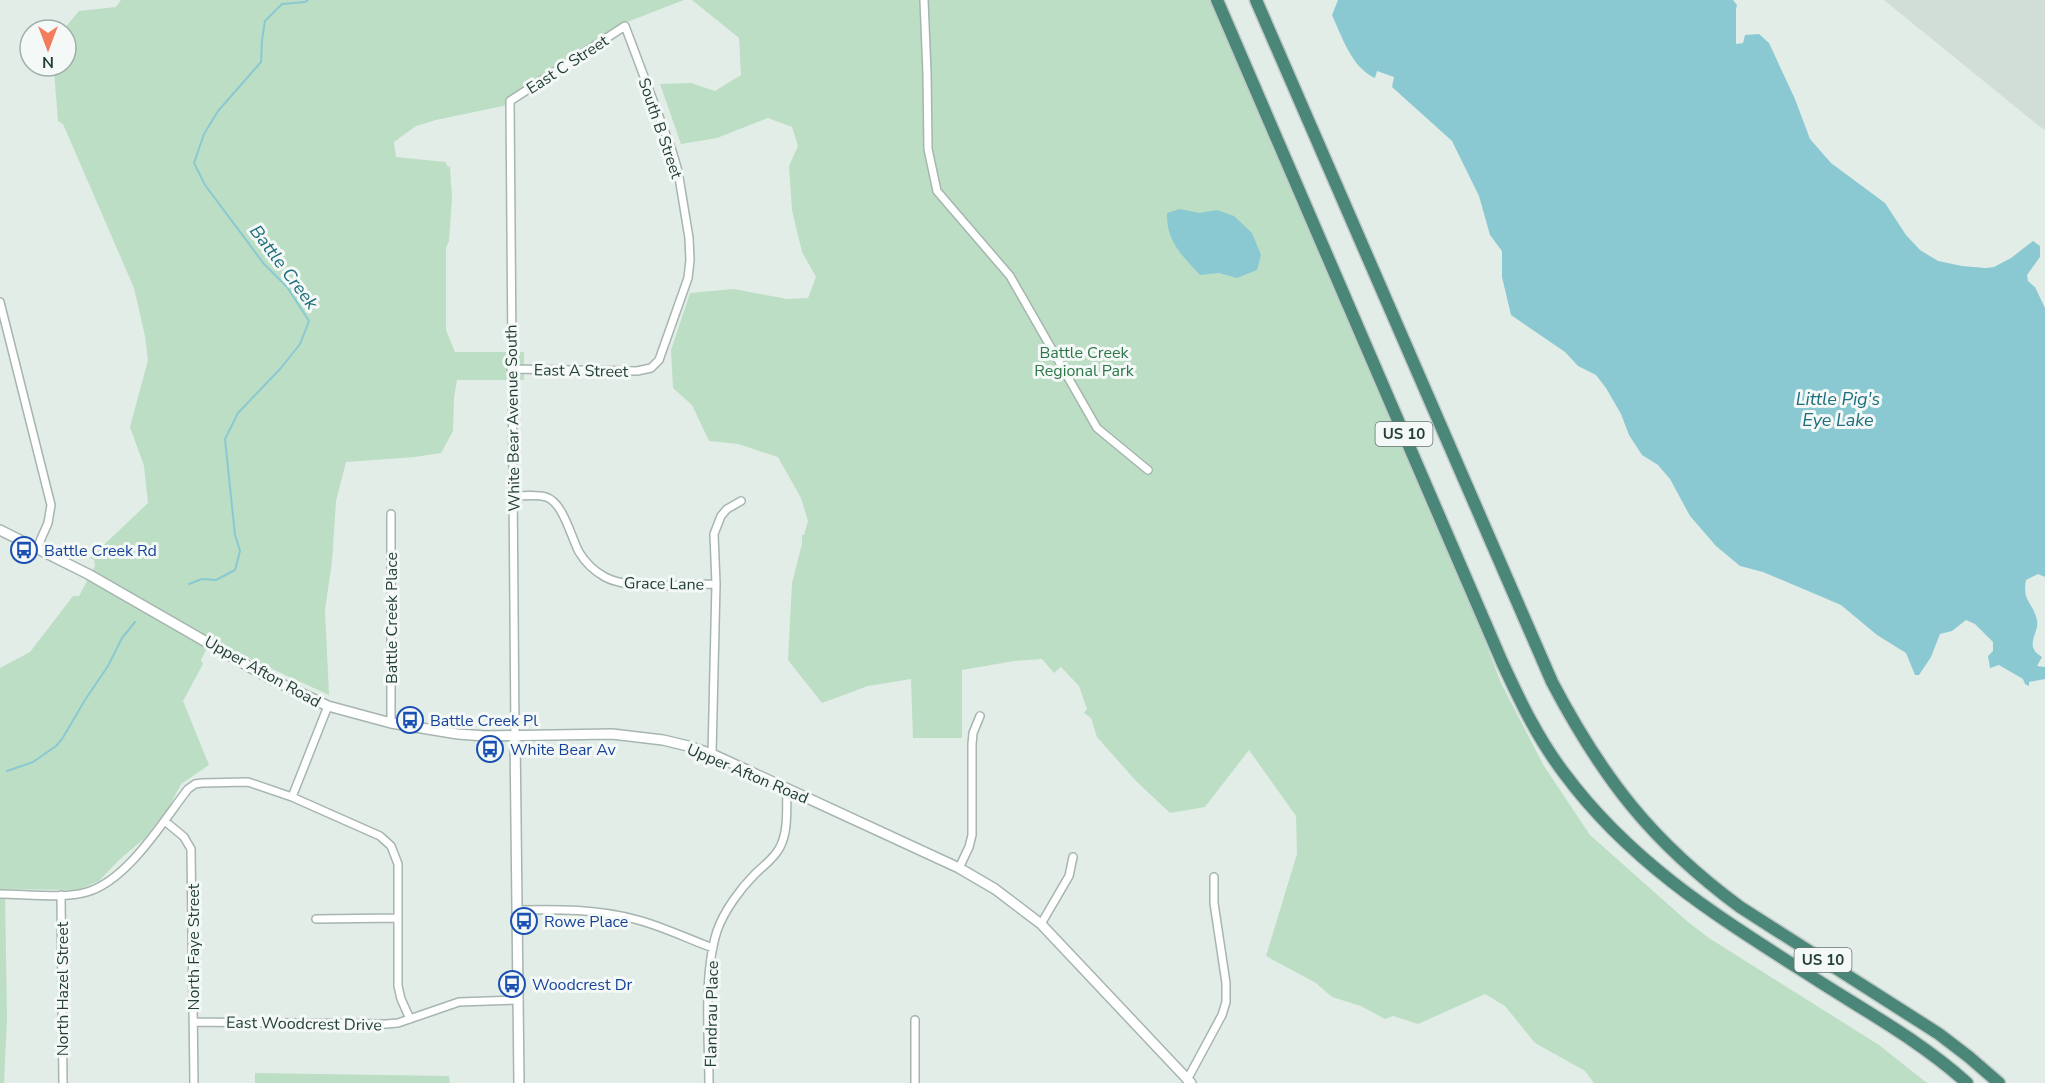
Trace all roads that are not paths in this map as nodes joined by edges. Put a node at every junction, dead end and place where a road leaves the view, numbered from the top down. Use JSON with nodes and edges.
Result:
{"nodes":[{"id":1,"x":924,"y":0,"type":"edge"},
{"id":2,"x":1217,"y":0,"type":"edge"},
{"id":3,"x":1256,"y":0,"type":"edge"},
{"id":4,"x":625,"y":26,"type":"joint"},
{"id":5,"x":510,"y":101,"type":"joint"},
{"id":6,"x":0,"y":302,"type":"edge"},
{"id":7,"x":2,"y":316,"type":"edge"},
{"id":8,"x":651,"y":368,"type":"joint"},
{"id":9,"x":511,"y":369,"type":"junction"},
{"id":10,"x":1148,"y":470,"type":"dead end"},
{"id":11,"x":514,"y":496,"type":"junction"},
{"id":12,"x":741,"y":501,"type":"dead end"},
{"id":13,"x":391,"y":514,"type":"dead end"},
{"id":14,"x":0,"y":530,"type":"edge"},
{"id":15,"x":37,"y":548,"type":"junction"},
{"id":16,"x":716,"y":584,"type":"junction"},
{"id":17,"x":328,"y":706,"type":"junction"},
{"id":18,"x":980,"y":716,"type":"dead end"},
{"id":19,"x":391,"y":723,"type":"junction"},
{"id":20,"x":515,"y":735,"type":"junction"},
{"id":21,"x":712,"y":754,"type":"junction"},
{"id":22,"x":787,"y":788,"type":"junction"},
{"id":23,"x":292,"y":797,"type":"junction"},
{"id":24,"x":166,"y":822,"type":"junction"},
{"id":25,"x":1073,"y":857,"type":"dead end"},
{"id":26,"x":959,"y":868,"type":"junction"},
{"id":27,"x":1214,"y":877,"type":"dead end"},
{"id":28,"x":0,"y":894,"type":"edge"},
{"id":29,"x":61,"y":895,"type":"junction"},
{"id":30,"x":518,"y":910,"type":"junction"},
{"id":31,"x":398,"y":918,"type":"junction"},
{"id":32,"x":316,"y":919,"type":"dead end"},
{"id":33,"x":1041,"y":924,"type":"junction"},
{"id":34,"x":713,"y":948,"type":"junction"},
{"id":35,"x":519,"y":1000,"type":"junction"},
{"id":36,"x":410,"y":1019,"type":"junction"},
{"id":37,"x":915,"y":1020,"type":"dead end"},
{"id":38,"x":194,"y":1022,"type":"junction"},
{"id":39,"x":1189,"y":1081,"type":"edge"},
{"id":40,"x":1998,"y":1082,"type":"edge"},
{"id":41,"x":63,"y":1083,"type":"edge"},
{"id":42,"x":194,"y":1083,"type":"edge"},
{"id":43,"x":519,"y":1083,"type":"edge"},
{"id":44,"x":709,"y":1083,"type":"edge"},
{"id":45,"x":915,"y":1083,"type":"edge"},
{"id":46,"x":1967,"y":1083,"type":"edge"}],
"edges":[{"from":1,"to":10,"type":"street"},
{"from":2,"to":46,"type":"highway","number":"US 10"},
{"from":3,"to":40,"type":"highway","number":"US 10"},
{"from":4,"to":5,"type":"street","name":"East C Street"},
{"from":4,"to":8,"type":"street","name":"South B Street"},
{"from":5,"to":9,"type":"street","name":"White Bear Avenue South"},
{"from":6,"to":7,"type":"street"},
{"from":7,"to":15,"type":"street"},
{"from":8,"to":9,"type":"street","name":"East A Street"},
{"from":9,"to":11,"type":"street","name":"White Bear Avenue South"},
{"from":11,"to":16,"type":"street","name":"Grace Lane"},
{"from":11,"to":20,"type":"street","name":"White Bear Avenue South"},
{"from":12,"to":16,"type":"street"},
{"from":13,"to":19,"type":"street","name":"Battle Creek Place"},
{"from":14,"to":15,"type":"street","name":"Upper Afton Road"},
{"from":15,"to":17,"type":"street","name":"Upper Afton Road"},
{"from":16,"to":21,"type":"street"},
{"from":17,"to":19,"type":"street","name":"Upper Afton Road"},
{"from":17,"to":23,"type":"street"},
{"from":18,"to":26,"type":"street"},
{"from":19,"to":20,"type":"street","name":"Upper Afton Road"},
{"from":20,"to":21,"type":"street","name":"Upper Afton Road"},
{"from":20,"to":30,"type":"street"},
{"from":21,"to":22,"type":"street","name":"Upper Afton Road"},
{"from":22,"to":26,"type":"street","name":"Upper Afton Road"},
{"from":22,"to":34,"type":"street","name":"Flandrau Place"},
{"from":23,"to":24,"type":"street"},
{"from":23,"to":31,"type":"street"},
{"from":24,"to":29,"type":"street"},
{"from":24,"to":38,"type":"street","name":"North Faye Street"},
{"from":25,"to":33,"type":"street"},
{"from":26,"to":33,"type":"street","name":"Upper Afton Road"},
{"from":27,"to":39,"type":"street"},
{"from":28,"to":29,"type":"street"},
{"from":29,"to":41,"type":"street","name":"North Hazel Street"},
{"from":30,"to":34,"type":"street"},
{"from":30,"to":35,"type":"street"},
{"from":31,"to":32,"type":"street"},
{"from":31,"to":36,"type":"street"},
{"from":33,"to":39,"type":"street","name":"Upper Afton Road"},
{"from":34,"to":44,"type":"street","name":"Flandrau Place"},
{"from":35,"to":36,"type":"street","name":"East Woodcrest Drive"},
{"from":35,"to":43,"type":"street"},
{"from":36,"to":38,"type":"street","name":"East Woodcrest Drive"},
{"from":37,"to":45,"type":"street"},
{"from":38,"to":42,"type":"street","name":"North Faye Street"}]}
